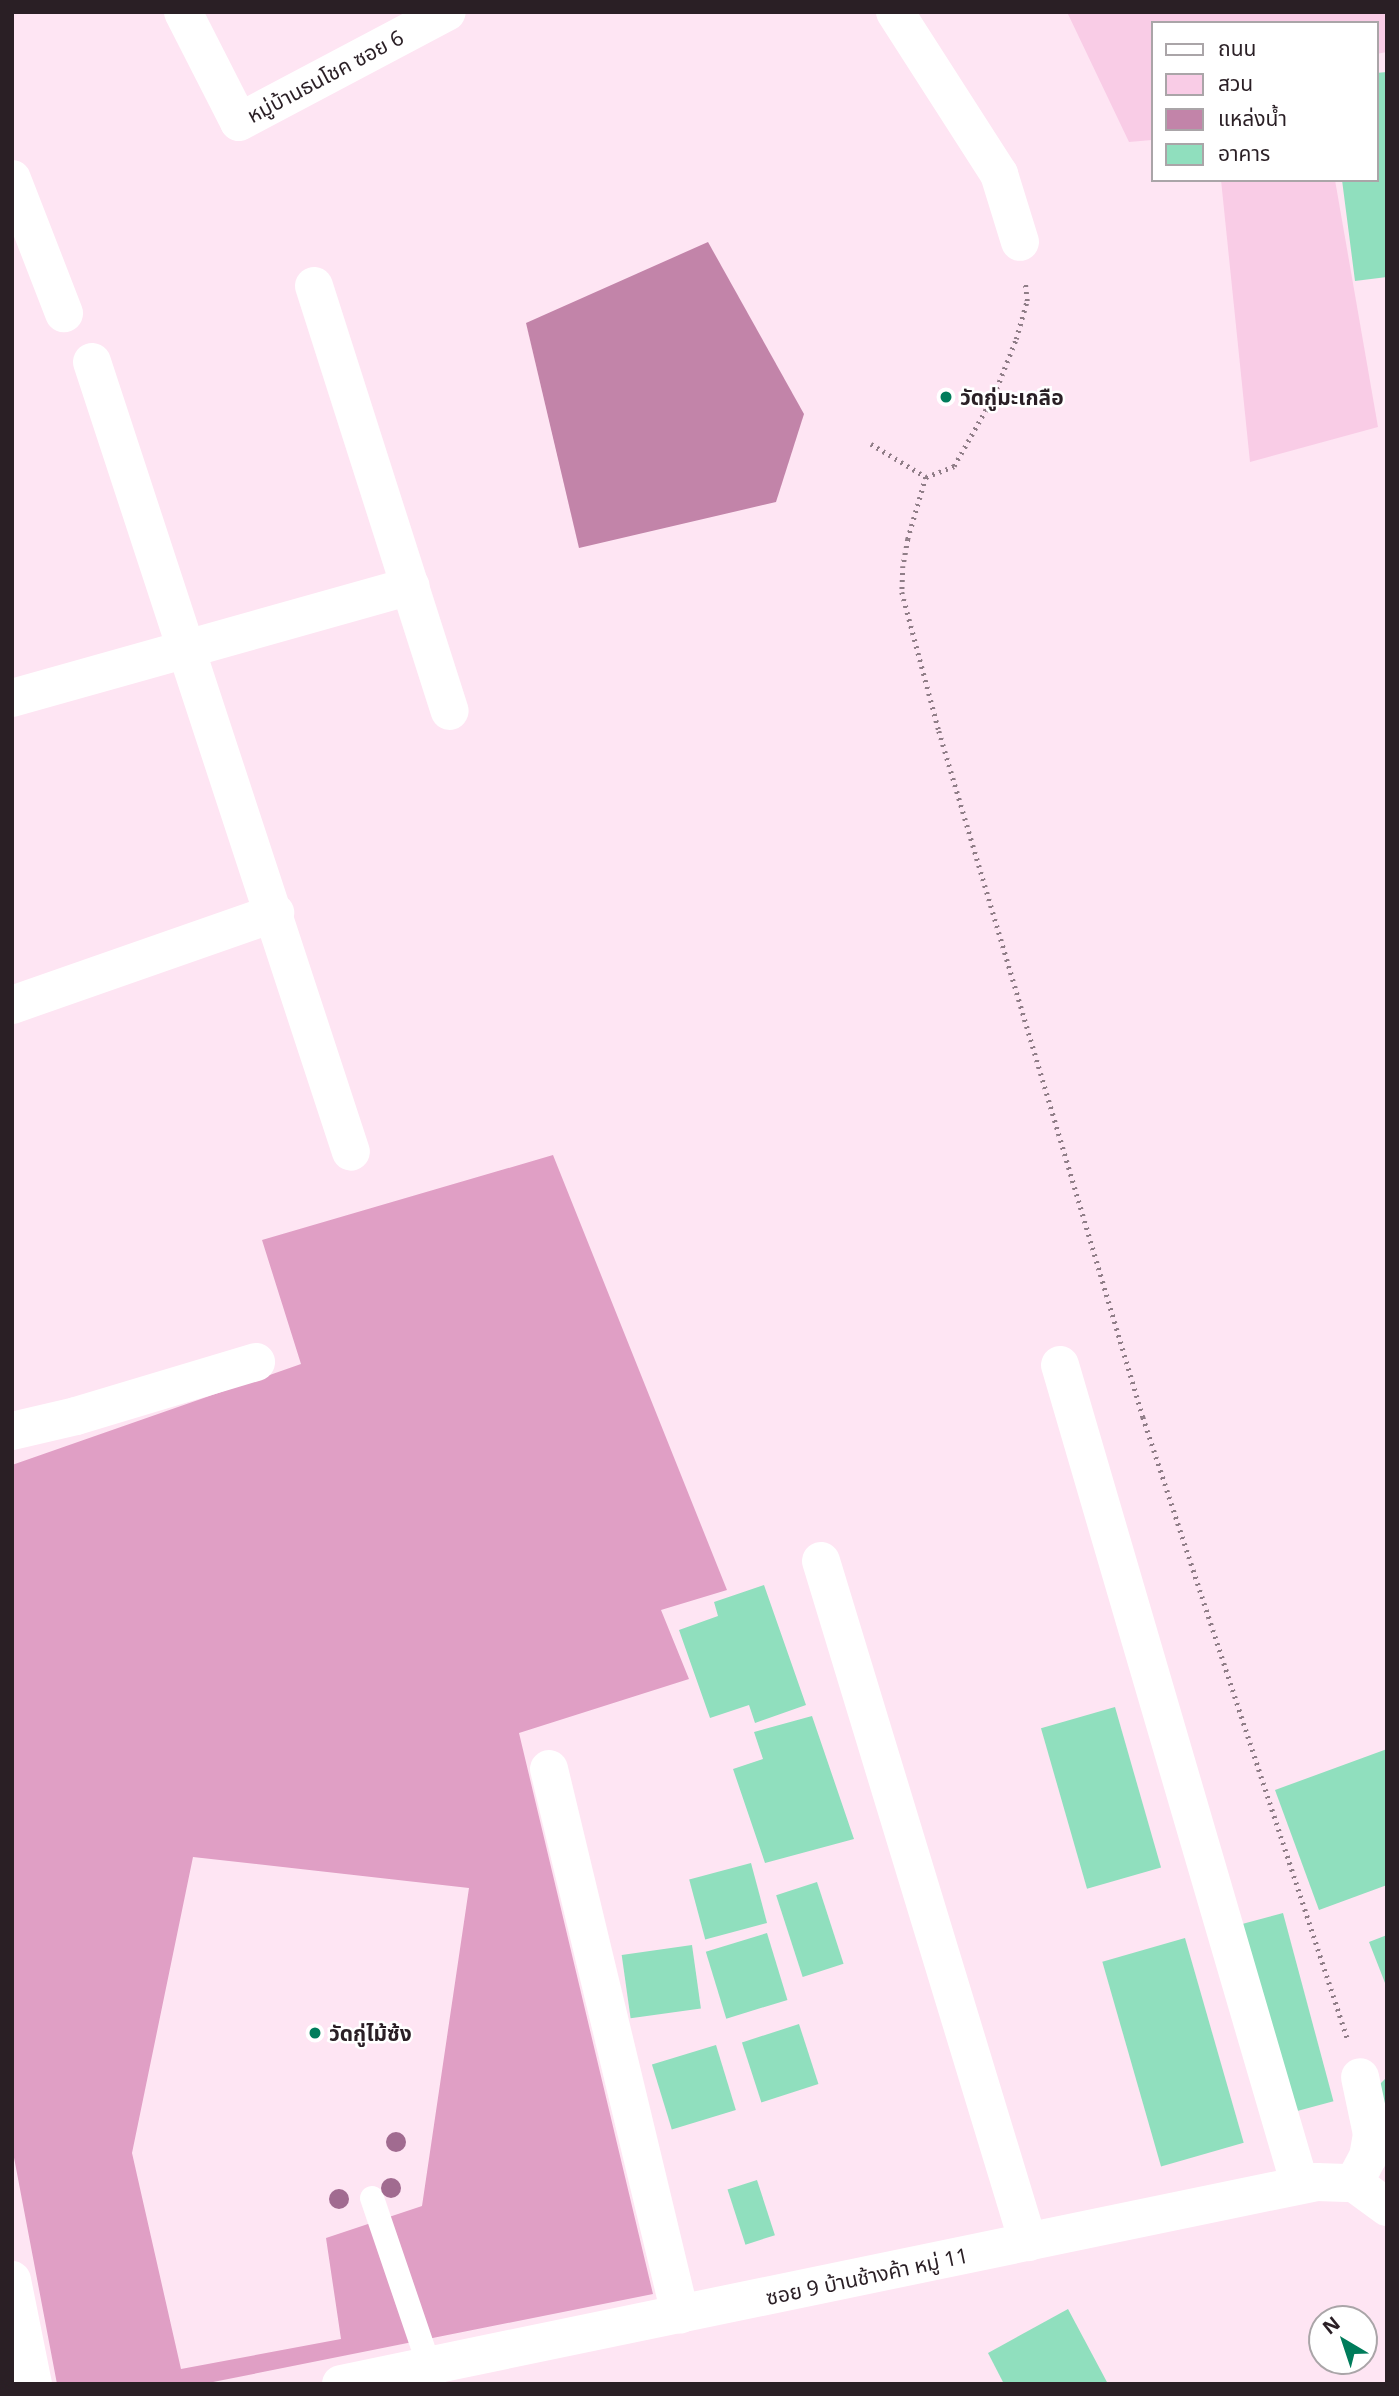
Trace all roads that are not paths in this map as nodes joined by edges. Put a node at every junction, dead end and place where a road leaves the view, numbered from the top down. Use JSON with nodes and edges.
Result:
{"nodes":[{"id":1,"x":183,"y":12,"type":"edge"},
{"id":2,"x":447,"y":12,"type":"edge"},
{"id":3,"x":895,"y":12,"type":"edge"},
{"id":4,"x":12,"y":179,"type":"edge"},
{"id":5,"x":1020,"y":242,"type":"road end"},
{"id":6,"x":314,"y":286,"type":"dead end"},
{"id":7,"x":64,"y":313,"type":"dead end"},
{"id":8,"x":92,"y":362,"type":"dead end"},
{"id":9,"x":411,"y":586,"type":"junction"},
{"id":10,"x":188,"y":648,"type":"junction"},
{"id":11,"x":12,"y":698,"type":"edge"},
{"id":12,"x":450,"y":711,"type":"dead end"},
{"id":13,"x":275,"y":913,"type":"junction"},
{"id":14,"x":12,"y":1005,"type":"edge"},
{"id":15,"x":351,"y":1152,"type":"dead end"},
{"id":16,"x":256,"y":1362,"type":"dead end"},
{"id":17,"x":1060,"y":1366,"type":"dead end"},
{"id":18,"x":12,"y":1431,"type":"edge"},
{"id":19,"x":821,"y":1562,"type":"dead end"},
{"id":20,"x":549,"y":1769,"type":"dead end"},
{"id":21,"x":1360,"y":2077,"type":"road end"},
{"id":22,"x":1354,"y":2183,"type":"junction"},
{"id":23,"x":1300,"y":2185,"type":"junction"},
{"id":24,"x":372,"y":2198,"type":"dead end"},
{"id":25,"x":1387,"y":2207,"type":"edge"},
{"id":26,"x":1028,"y":2242,"type":"junction"},
{"id":27,"x":12,"y":2280,"type":"edge"},
{"id":28,"x":680,"y":2314,"type":"junction"},
{"id":29,"x":433,"y":2375,"type":"edge"},
{"id":30,"x":33,"y":2384,"type":"edge"},
{"id":31,"x":341,"y":2384,"type":"edge"}],
"edges":[{"from":1,"to":2,"type":"street","name":"หมู่บ้านธนโชค ซอย 6"},
{"from":3,"to":5,"type":"street"},
{"from":4,"to":7,"type":"street"},
{"from":6,"to":9,"type":"street"},
{"from":8,"to":10,"type":"street"},
{"from":9,"to":10,"type":"street"},
{"from":9,"to":12,"type":"street"},
{"from":10,"to":11,"type":"street"},
{"from":10,"to":13,"type":"street"},
{"from":13,"to":14,"type":"street"},
{"from":13,"to":15,"type":"street"},
{"from":16,"to":18,"type":"street"},
{"from":17,"to":23,"type":"street"},
{"from":19,"to":26,"type":"street"},
{"from":20,"to":28,"type":"street"},
{"from":21,"to":22,"type":"street"},
{"from":22,"to":23,"type":"street","name":"ซอย 9 บ้านช้างค้า หมู่ 11"},
{"from":22,"to":25,"type":"street"},
{"from":23,"to":26,"type":"street","name":"ซอย 9 บ้านช้างค้า หมู่ 11"},
{"from":24,"to":29,"type":"lane"},
{"from":26,"to":28,"type":"street","name":"ซอย 9 บ้านช้างค้า หมู่ 11"},
{"from":27,"to":30,"type":"street"},
{"from":28,"to":29,"type":"street","name":"ซอย 9 บ้านช้างค้า หมู่ 11"},
{"from":29,"to":31,"type":"street","name":"ซอย 9 บ้านช้างค้า หมู่ 11"}]}
